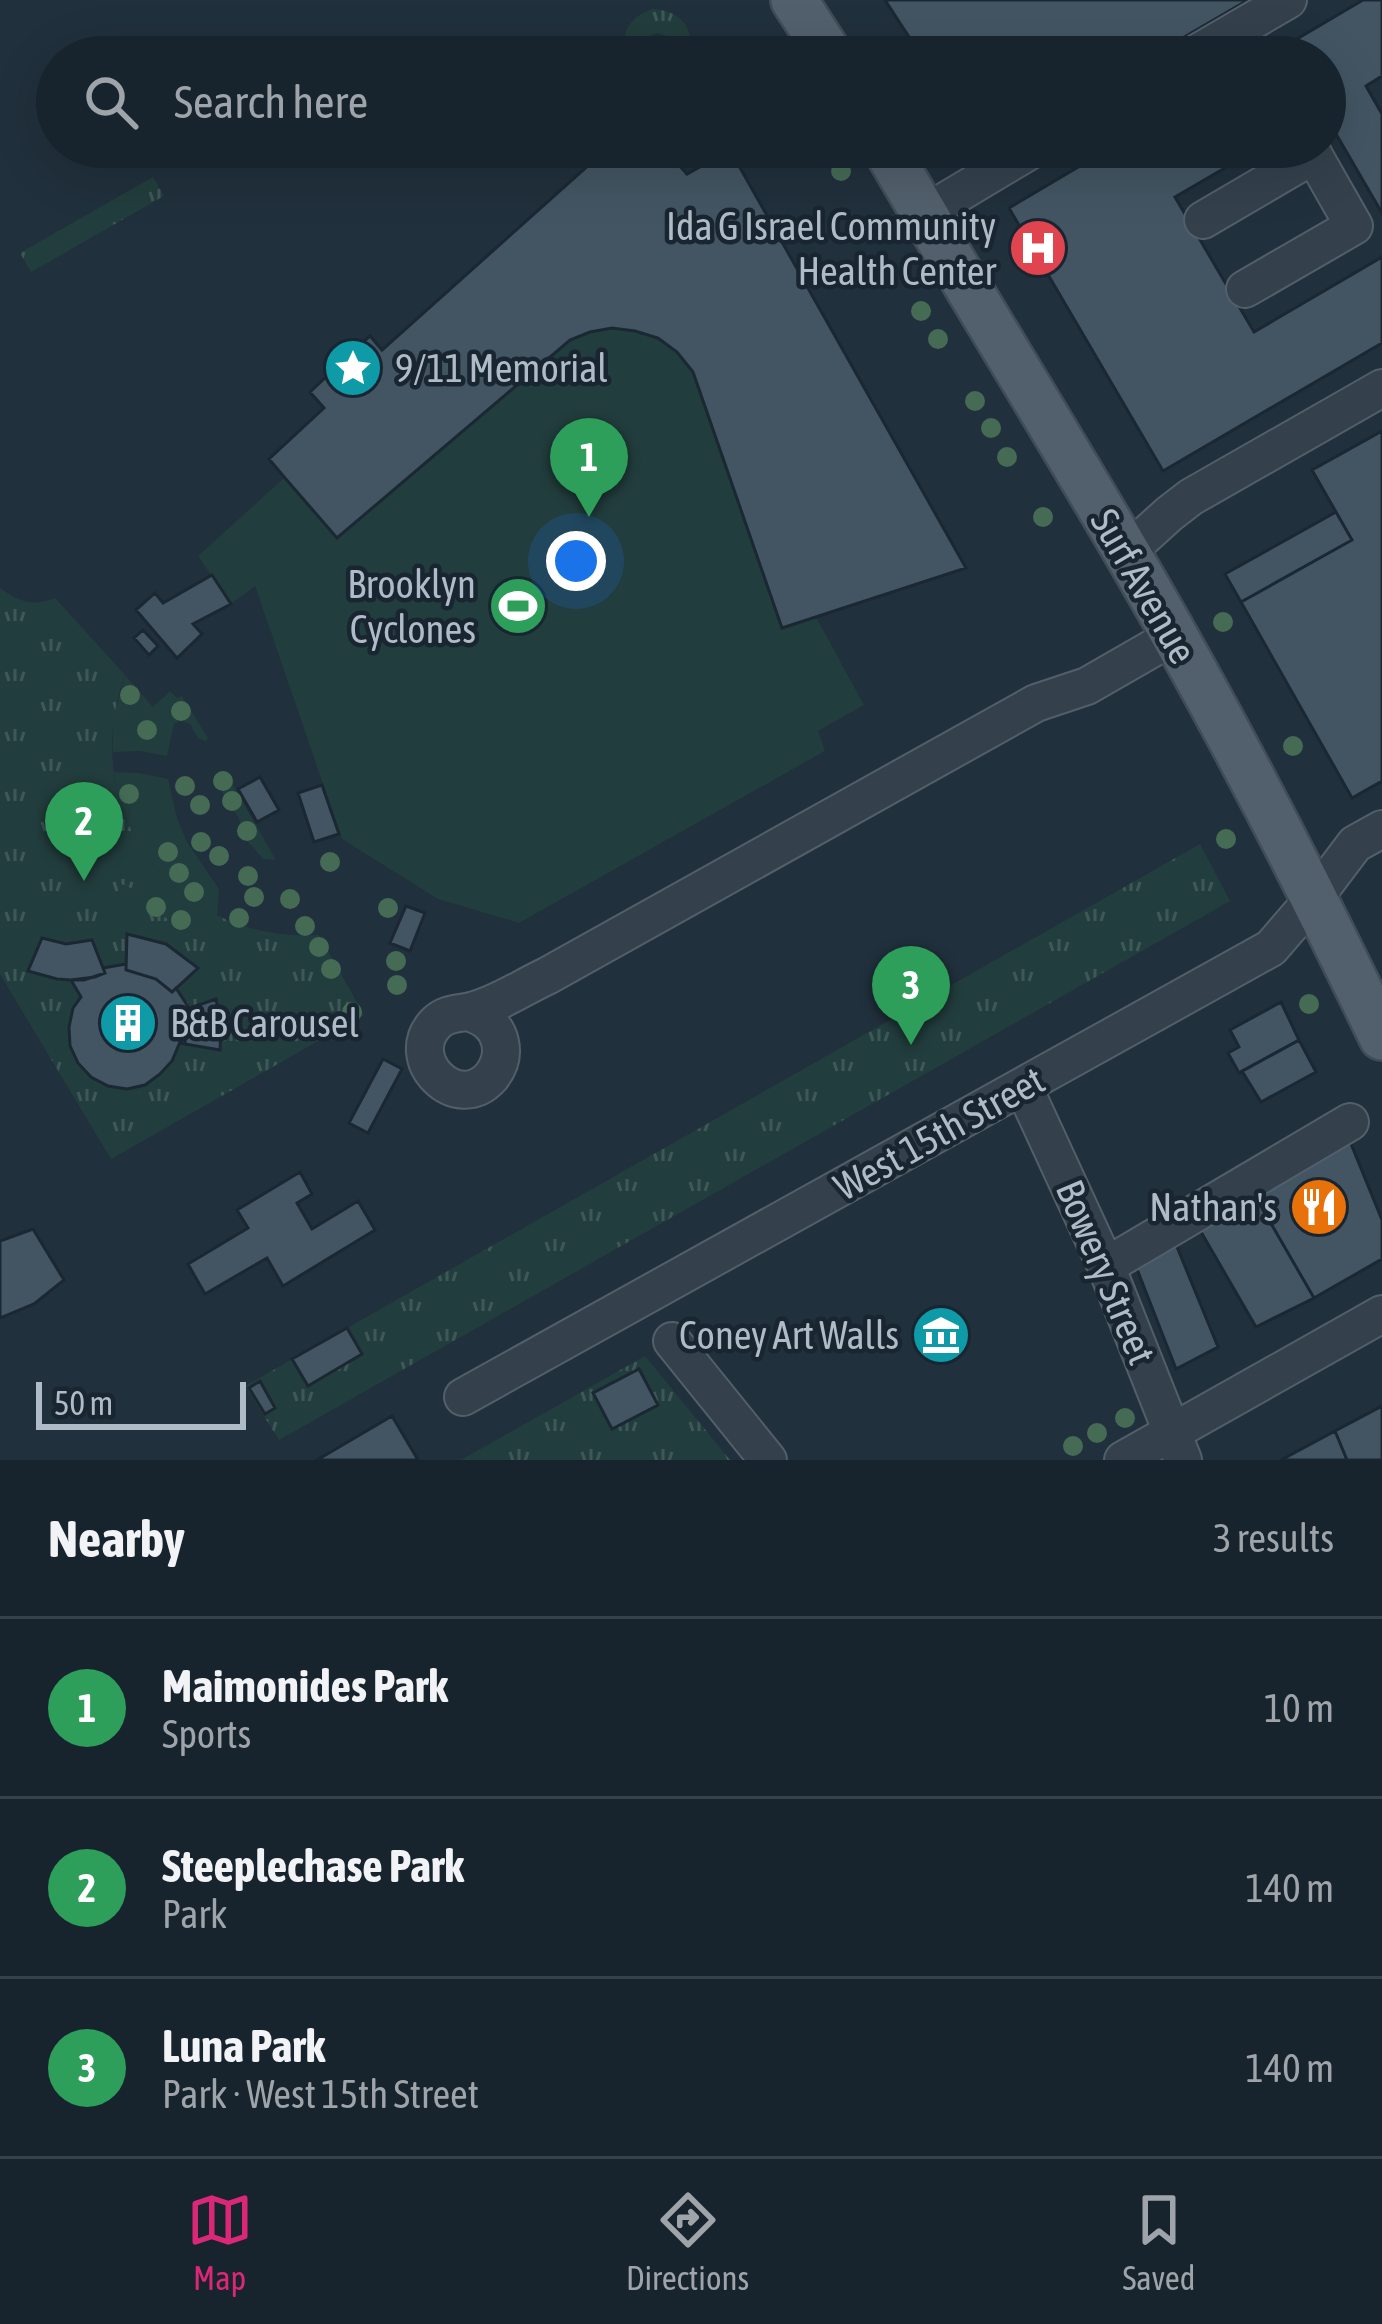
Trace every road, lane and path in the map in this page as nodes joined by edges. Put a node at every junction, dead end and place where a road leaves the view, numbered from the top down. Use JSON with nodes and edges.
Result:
{"nodes":[{"id":1,"x":794,"y":0,"type":"edge"},
{"id":2,"x":1288,"y":0,"type":"edge"},
{"id":3,"x":817,"y":36,"type":"edge"},
{"id":4,"x":1253,"y":36,"type":"edge"},
{"id":5,"x":897,"y":168,"type":"edge"},
{"id":6,"x":1001,"y":168,"type":"edge"},
{"id":7,"x":1284,"y":168,"type":"edge"},
{"id":8,"x":1321,"y":168,"type":"edge"},
{"id":9,"x":924,"y":214,"type":"junction"},
{"id":10,"x":1203,"y":220,"type":"dead end"},
{"id":11,"x":1245,"y":289,"type":"dead end"},
{"id":12,"x":1382,"y":388,"type":"edge"},
{"id":13,"x":1126,"y":553,"type":"junction"},
{"id":14,"x":1174,"y":636,"type":"junction"},
{"id":15,"x":1382,"y":829,"type":"edge"},
{"id":16,"x":1315,"y":897,"type":"junction"},
{"id":17,"x":548,"y":976,"type":"junction"},
{"id":18,"x":468,"y":1012,"type":"junction"},
{"id":19,"x":1382,"y":1037,"type":"edge"},
{"id":20,"x":501,"y":1049,"type":"junction"},
{"id":21,"x":1023,"y":1086,"type":"junction"},
{"id":22,"x":1350,"y":1122,"type":"dead end"},
{"id":23,"x":1106,"y":1266,"type":"junction"},
{"id":24,"x":1382,"y":1315,"type":"edge"},
{"id":25,"x":672,"y":1341,"type":"dead end"},
{"id":26,"x":463,"y":1397,"type":"dead end"},
{"id":27,"x":1178,"y":1446,"type":"edge"},
{"id":28,"x":768,"y":1460,"type":"edge"},
{"id":29,"x":1123,"y":1460,"type":"edge"}],
"edges":[{"from":1,"to":3,"type":"main road"},
{"from":2,"to":4,"type":"street"},
{"from":5,"to":9,"type":"main road","name":"Surf Avenue"},
{"from":6,"to":9,"type":"street"},
{"from":7,"to":10,"type":"street"},
{"from":8,"to":11,"type":"street"},
{"from":9,"to":13,"type":"main road","name":"Surf Avenue"},
{"from":12,"to":13,"type":"street"},
{"from":13,"to":14,"type":"main road","name":"Surf Avenue"},
{"from":14,"to":16,"type":"main road","name":"Surf Avenue"},
{"from":14,"to":17,"type":"street"},
{"from":15,"to":16,"type":"street","name":"West 15th Street"},
{"from":16,"to":19,"type":"main road","name":"Surf Avenue"},
{"from":16,"to":21,"type":"street","name":"West 15th Street"},
{"from":17,"to":18,"type":"street"},
{"from":17,"to":20,"type":"street"},
{"from":18,"to":20,"type":"street"},
{"from":18,"to":20,"type":"street"},
{"from":21,"to":23,"type":"street","name":"Bowery Street"},
{"from":21,"to":26,"type":"street","name":"West 15th Street"},
{"from":22,"to":23,"type":"street"},
{"from":23,"to":27,"type":"street","name":"Bowery Street"},
{"from":24,"to":27,"type":"street"},
{"from":25,"to":28,"type":"street"},
{"from":27,"to":29,"type":"street"}]}
